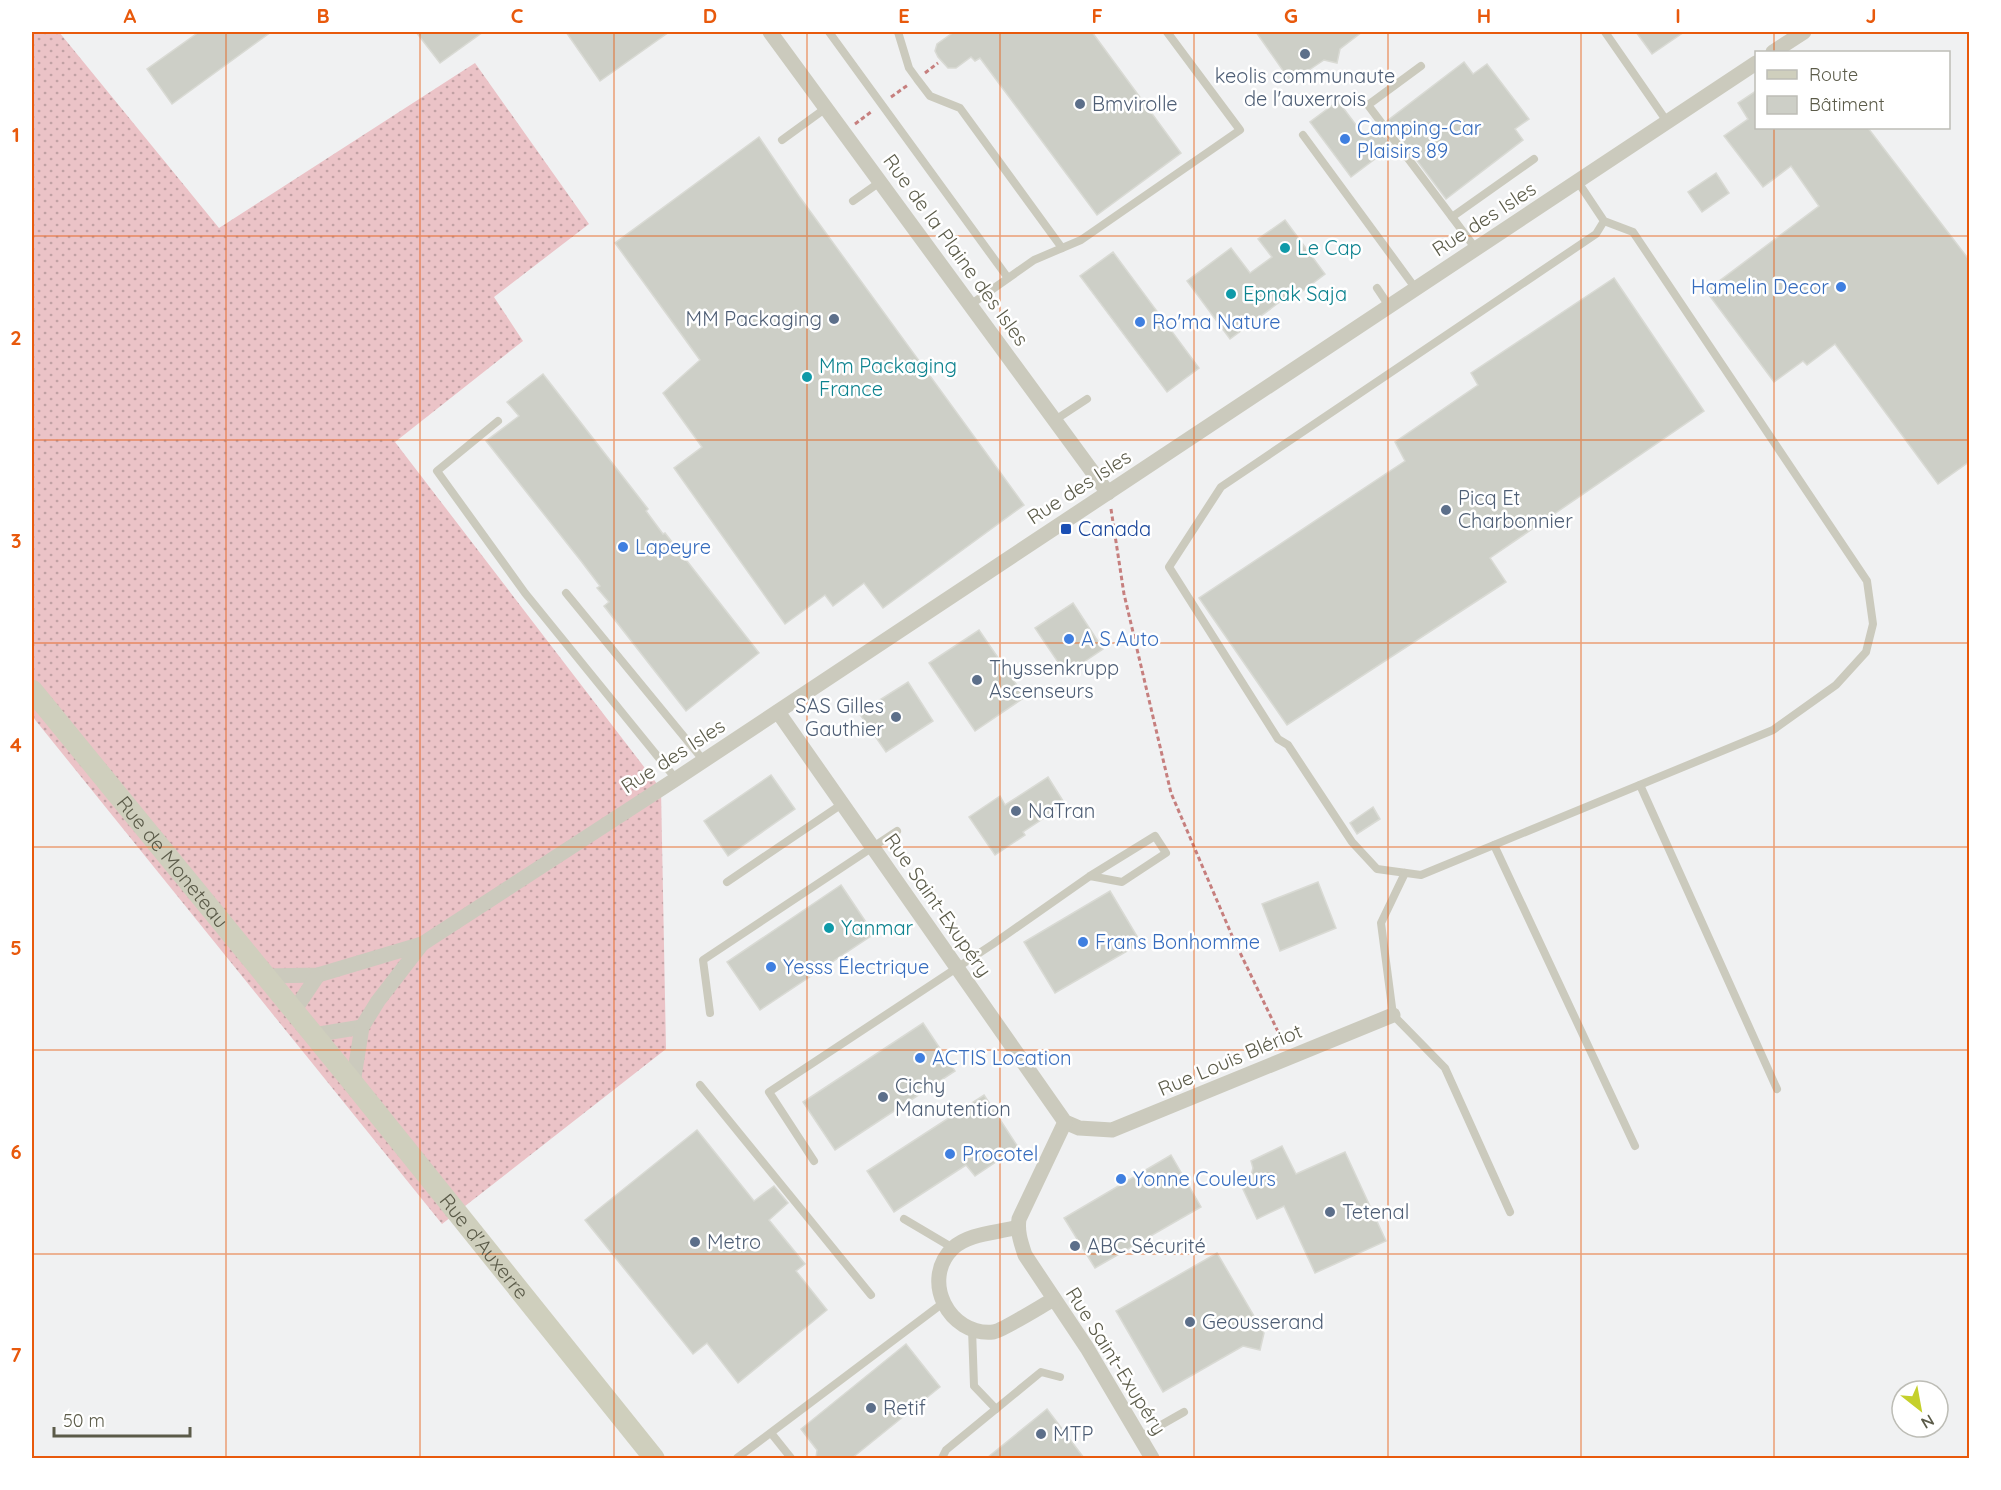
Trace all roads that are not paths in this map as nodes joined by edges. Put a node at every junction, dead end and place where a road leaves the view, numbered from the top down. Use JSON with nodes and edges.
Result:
{"nodes":[{"id":1,"x":770,"y":32,"type":"edge"},
{"id":2,"x":829,"y":32,"type":"edge"},
{"id":3,"x":898,"y":32,"type":"edge"},
{"id":4,"x":1167,"y":32,"type":"edge"},
{"id":5,"x":1605,"y":32,"type":"edge"},
{"id":6,"x":1804,"y":32,"type":"edge"},
{"id":7,"x":1775,"y":51,"type":"edge"},
{"id":8,"x":1755,"y":64,"type":"edge"},
{"id":9,"x":1421,"y":66,"type":"dead end"},
{"id":10,"x":826,"y":108,"type":"junction"},
{"id":11,"x":1668,"y":123,"type":"junction"},
{"id":12,"x":1303,"y":135,"type":"dead end"},
{"id":13,"x":782,"y":140,"type":"dead end"},
{"id":14,"x":1534,"y":159,"type":"dead end"},
{"id":15,"x":880,"y":182,"type":"junction"},
{"id":16,"x":1578,"y":182,"type":"junction"},
{"id":17,"x":853,"y":201,"type":"dead end"},
{"id":18,"x":1452,"y":217,"type":"junction"},
{"id":19,"x":1604,"y":221,"type":"junction"},
{"id":20,"x":1062,"y":249,"type":"junction"},
{"id":21,"x":1476,"y":249,"type":"junction"},
{"id":22,"x":1008,"y":278,"type":"junction"},
{"id":23,"x":1377,"y":288,"type":"dead end"},
{"id":24,"x":1416,"y":289,"type":"junction"},
{"id":25,"x":970,"y":305,"type":"junction"},
{"id":26,"x":1389,"y":306,"type":"junction"},
{"id":27,"x":1087,"y":399,"type":"dead end"},
{"id":28,"x":1055,"y":420,"type":"junction"},
{"id":29,"x":498,"y":421,"type":"dead end"},
{"id":30,"x":1108,"y":493,"type":"junction"},
{"id":31,"x":566,"y":593,"type":"dead end"},
{"id":32,"x":32,"y":690,"type":"edge"},
{"id":33,"x":778,"y":712,"type":"junction"},
{"id":34,"x":704,"y":761,"type":"junction"},
{"id":35,"x":676,"y":779,"type":"junction"},
{"id":36,"x":1640,"y":784,"type":"junction"},
{"id":37,"x":842,"y":804,"type":"junction"},
{"id":38,"x":897,"y":831,"type":"dead end"},
{"id":39,"x":1494,"y":845,"type":"junction"},
{"id":40,"x":873,"y":848,"type":"junction"},
{"id":41,"x":1405,"y":873,"type":"junction"},
{"id":42,"x":1090,"y":876,"type":"junction"},
{"id":43,"x":727,"y":882,"type":"dead end"},
{"id":44,"x":422,"y":944,"type":"junction"},
{"id":45,"x":957,"y":968,"type":"junction"},
{"id":46,"x":318,"y":975,"type":"junction"},
{"id":47,"x":265,"y":976,"type":"junction"},
{"id":48,"x":294,"y":1011,"type":"junction"},
{"id":49,"x":710,"y":1013,"type":"dead end"},
{"id":50,"x":1393,"y":1015,"type":"junction"},
{"id":51,"x":362,"y":1027,"type":"junction"},
{"id":52,"x":313,"y":1035,"type":"junction"},
{"id":53,"x":353,"y":1083,"type":"junction"},
{"id":54,"x":700,"y":1085,"type":"dead end"},
{"id":55,"x":1777,"y":1089,"type":"dead end"},
{"id":56,"x":1065,"y":1122,"type":"junction"},
{"id":57,"x":1635,"y":1146,"type":"dead end"},
{"id":58,"x":814,"y":1161,"type":"dead end"},
{"id":59,"x":1510,"y":1212,"type":"dead end"},
{"id":60,"x":904,"y":1219,"type":"dead end"},
{"id":61,"x":1018,"y":1227,"type":"junction"},
{"id":62,"x":953,"y":1248,"type":"junction"},
{"id":63,"x":871,"y":1295,"type":"dead end"},
{"id":64,"x":1054,"y":1299,"type":"junction"},
{"id":65,"x":943,"y":1303,"type":"junction"},
{"id":66,"x":972,"y":1329,"type":"junction"},
{"id":67,"x":1060,"y":1377,"type":"dead end"},
{"id":68,"x":996,"y":1409,"type":"junction"},
{"id":69,"x":1184,"y":1412,"type":"dead end"},
{"id":70,"x":771,"y":1433,"type":"junction"},
{"id":71,"x":1140,"y":1437,"type":"junction"},
{"id":72,"x":654,"y":1458,"type":"edge"},
{"id":73,"x":737,"y":1458,"type":"edge"},
{"id":74,"x":791,"y":1458,"type":"edge"},
{"id":75,"x":942,"y":1458,"type":"edge"},
{"id":76,"x":1152,"y":1458,"type":"edge"}],
"edges":[{"from":1,"to":10,"type":"street","name":"Rue de la Plaine des Isles"},
{"from":2,"to":22,"type":"lane"},
{"from":3,"to":20,"type":"lane"},
{"from":4,"to":20,"type":"lane"},
{"from":5,"to":11,"type":"lane"},
{"from":6,"to":7,"type":"street"},
{"from":8,"to":11,"type":"street","name":"Rue des Isles"},
{"from":9,"to":18,"type":"lane"},
{"from":10,"to":13,"type":"lane"},
{"from":10,"to":15,"type":"street","name":"Rue de la Plaine des Isles"},
{"from":11,"to":16,"type":"street","name":"Rue des Isles"},
{"from":12,"to":24,"type":"lane"},
{"from":14,"to":18,"type":"lane"},
{"from":15,"to":17,"type":"lane"},
{"from":15,"to":25,"type":"street","name":"Rue de la Plaine des Isles"},
{"from":16,"to":19,"type":"lane"},
{"from":16,"to":21,"type":"street","name":"Rue des Isles"},
{"from":18,"to":21,"type":"lane"},
{"from":19,"to":36,"type":"lane"},
{"from":19,"to":41,"type":"lane"},
{"from":20,"to":22,"type":"lane"},
{"from":21,"to":24,"type":"street","name":"Rue des Isles"},
{"from":22,"to":25,"type":"lane"},
{"from":23,"to":26,"type":"lane"},
{"from":24,"to":26,"type":"street","name":"Rue des Isles"},
{"from":25,"to":28,"type":"street","name":"Rue de la Plaine des Isles"},
{"from":26,"to":30,"type":"street","name":"Rue des Isles"},
{"from":27,"to":28,"type":"lane"},
{"from":28,"to":30,"type":"street","name":"Rue de la Plaine des Isles"},
{"from":29,"to":35,"type":"lane"},
{"from":30,"to":33,"type":"street","name":"Rue des Isles"},
{"from":31,"to":34,"type":"lane"},
{"from":32,"to":47,"type":"main road","name":"Rue de Moneteau"},
{"from":33,"to":34,"type":"street","name":"Rue des Isles"},
{"from":33,"to":37,"type":"street","name":"Rue Saint-Exupéry"},
{"from":34,"to":35,"type":"street","name":"Rue des Isles"},
{"from":35,"to":44,"type":"street","name":"Rue des Isles"},
{"from":36,"to":39,"type":"lane"},
{"from":36,"to":55,"type":"lane"},
{"from":37,"to":40,"type":"street","name":"Rue Saint-Exupéry"},
{"from":37,"to":43,"type":"lane"},
{"from":38,"to":40,"type":"lane"},
{"from":39,"to":41,"type":"lane"},
{"from":39,"to":57,"type":"lane"},
{"from":40,"to":45,"type":"street","name":"Rue Saint-Exupéry"},
{"from":40,"to":49,"type":"lane"},
{"from":41,"to":50,"type":"lane"},
{"from":42,"to":42,"type":"lane"},
{"from":42,"to":45,"type":"lane"},
{"from":44,"to":46,"type":"street","name":"Rue des Isles"},
{"from":44,"to":51,"type":"street","name":"Rue des Isles"},
{"from":45,"to":56,"type":"street","name":"Rue Saint-Exupéry"},
{"from":45,"to":58,"type":"lane"},
{"from":46,"to":47,"type":"street","name":"Rue des Isles"},
{"from":46,"to":48,"type":"street"},
{"from":47,"to":48,"type":"main road","name":"Rue de Moneteau"},
{"from":48,"to":52,"type":"main road","name":"Rue de Moneteau"},
{"from":50,"to":56,"type":"street","name":"Rue Louis Blériot"},
{"from":50,"to":59,"type":"lane"},
{"from":51,"to":52,"type":"street"},
{"from":51,"to":53,"type":"street","name":"Rue des Isles"},
{"from":52,"to":53,"type":"main road","name":"Rue d'Auxerre"},
{"from":53,"to":72,"type":"main road","name":"Rue d'Auxerre"},
{"from":54,"to":63,"type":"lane"},
{"from":56,"to":61,"type":"street"},
{"from":60,"to":62,"type":"lane"},
{"from":61,"to":62,"type":"street"},
{"from":61,"to":64,"type":"street","name":"Rue Saint-Exupéry"},
{"from":62,"to":65,"type":"street"},
{"from":64,"to":66,"type":"street"},
{"from":64,"to":71,"type":"street","name":"Rue Saint-Exupéry"},
{"from":65,"to":66,"type":"street"},
{"from":65,"to":70,"type":"lane"},
{"from":66,"to":68,"type":"lane"},
{"from":67,"to":68,"type":"lane"},
{"from":68,"to":75,"type":"lane"},
{"from":69,"to":71,"type":"lane"},
{"from":70,"to":73,"type":"lane"},
{"from":70,"to":74,"type":"lane"},
{"from":71,"to":76,"type":"street","name":"Rue Saint-Exupéry"}]}
